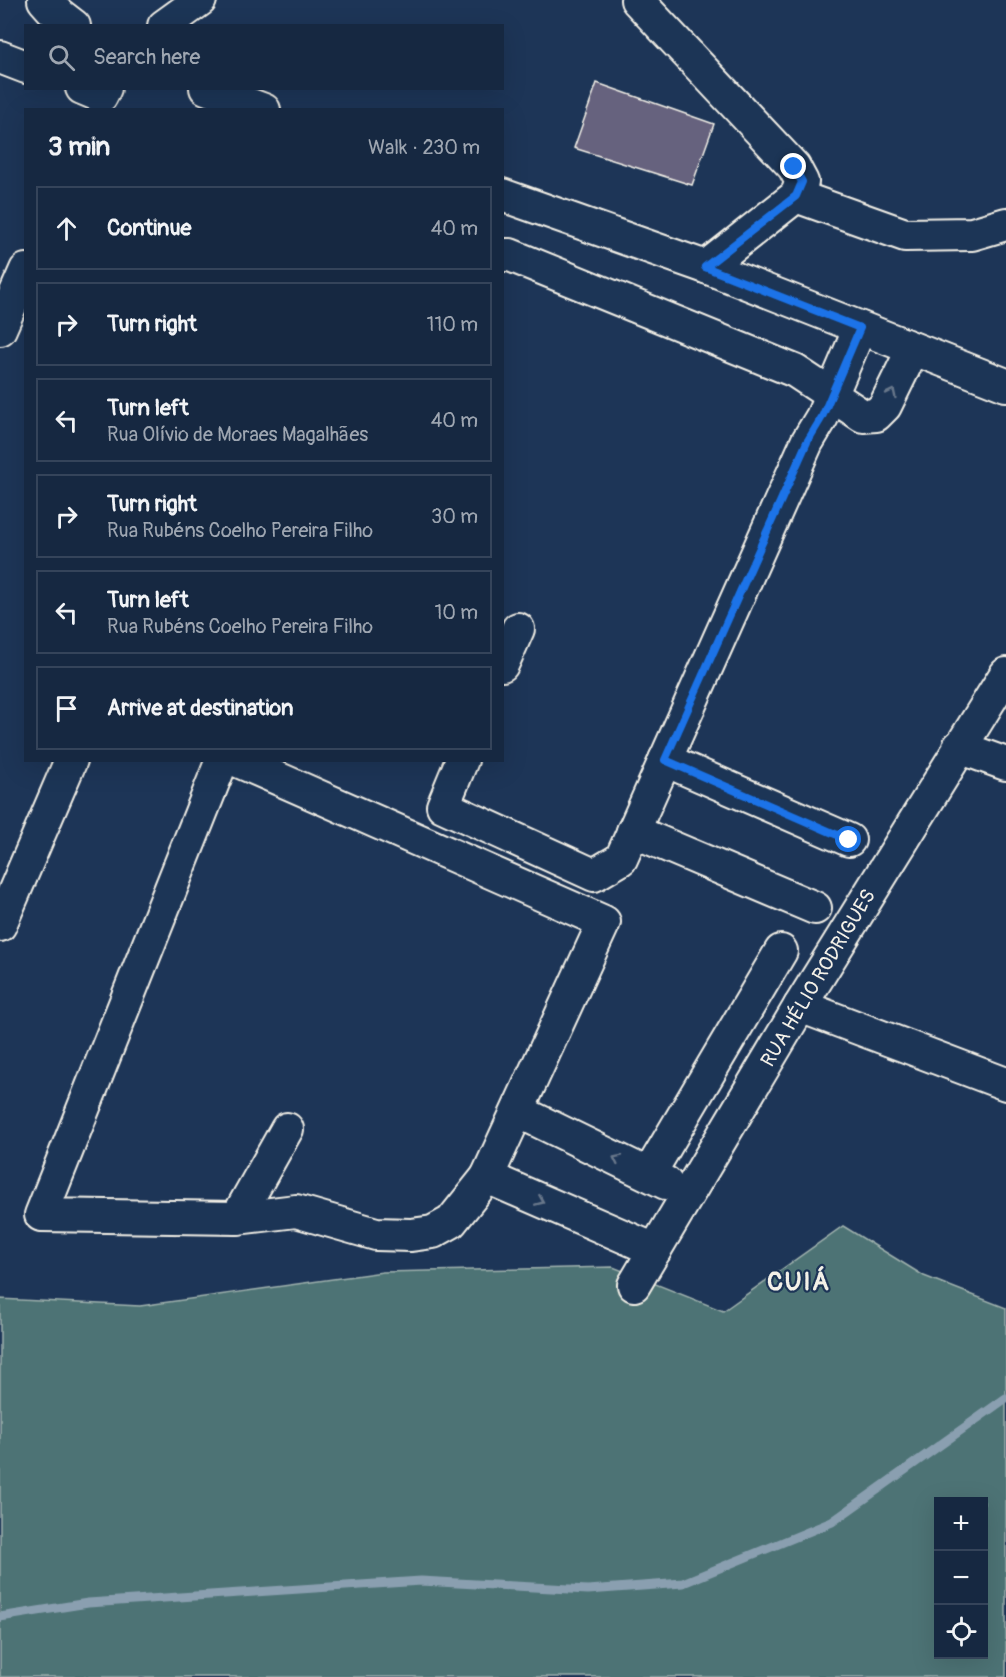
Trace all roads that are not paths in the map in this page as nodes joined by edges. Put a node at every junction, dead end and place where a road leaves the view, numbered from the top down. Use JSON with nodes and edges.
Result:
{"nodes":[{"id":1,"x":44,"y":0,"type":"edge"},
{"id":2,"x":200,"y":0,"type":"edge"},
{"id":3,"x":637,"y":0,"type":"edge"},
{"id":4,"x":71,"y":24,"type":"edge"},
{"id":5,"x":167,"y":24,"type":"edge"},
{"id":6,"x":0,"y":57,"type":"edge"},
{"id":7,"x":24,"y":66,"type":"edge"},
{"id":8,"x":211,"y":90,"type":"edge"},
{"id":9,"x":259,"y":108,"type":"edge"},
{"id":10,"x":504,"y":196,"type":"edge"},
{"id":11,"x":796,"y":196,"type":"junction"},
{"id":12,"x":1006,"y":224,"type":"edge"},
{"id":13,"x":504,"y":255,"type":"edge"},
{"id":14,"x":705,"y":267,"type":"junction"},
{"id":15,"x":24,"y":275,"type":"edge"},
{"id":16,"x":860,"y":328,"type":"junction"},
{"id":17,"x":0,"y":329,"type":"edge"},
{"id":18,"x":913,"y":348,"type":"junction"},
{"id":19,"x":1006,"y":385,"type":"edge"},
{"id":20,"x":831,"y":394,"type":"junction"},
{"id":21,"x":518,"y":629,"type":"dead end"},
{"id":22,"x":504,"y":660,"type":"edge"},
{"id":23,"x":1006,"y":674,"type":"edge"},
{"id":24,"x":959,"y":747,"type":"junction"},
{"id":25,"x":665,"y":760,"type":"junction"},
{"id":26,"x":70,"y":762,"type":"edge"},
{"id":27,"x":221,"y":762,"type":"edge"},
{"id":28,"x":241,"y":762,"type":"edge"},
{"id":29,"x":461,"y":762,"type":"edge"},
{"id":30,"x":1006,"y":764,"type":"edge"},
{"id":31,"x":633,"y":831,"type":"junction"},
{"id":32,"x":849,"y":840,"type":"dead end"},
{"id":33,"x":11,"y":870,"type":"edge"},
{"id":34,"x":815,"y":908,"type":"dead end"},
{"id":35,"x":0,"y":925,"type":"edge"},
{"id":36,"x":781,"y":951,"type":"dead end"},
{"id":37,"x":800,"y":1006,"type":"junction"},
{"id":38,"x":1006,"y":1084,"type":"edge"},
{"id":39,"x":518,"y":1111,"type":"junction"},
{"id":40,"x":287,"y":1130,"type":"dead end"},
{"id":41,"x":649,"y":1174,"type":"junction"},
{"id":42,"x":487,"y":1177,"type":"junction"},
{"id":43,"x":689,"y":1194,"type":"junction"},
{"id":44,"x":237,"y":1218,"type":"junction"},
{"id":45,"x":655,"y":1250,"type":"junction"},
{"id":46,"x":634,"y":1285,"type":"dead end"}],
"edges":[{"from":1,"to":4,"type":"street"},
{"from":2,"to":5,"type":"street"},
{"from":3,"to":11,"type":"street"},
{"from":6,"to":7,"type":"street"},
{"from":8,"to":9,"type":"street"},
{"from":10,"to":14,"type":"street"},
{"from":11,"to":12,"type":"street"},
{"from":11,"to":14,"type":"street"},
{"from":13,"to":20,"type":"street"},
{"from":14,"to":16,"type":"street"},
{"from":15,"to":17,"type":"street"},
{"from":16,"to":18,"type":"street"},
{"from":16,"to":20,"type":"street"},
{"from":18,"to":19,"type":"street"},
{"from":20,"to":18,"type":"street","one_way":true},
{"from":20,"to":25,"type":"street"},
{"from":21,"to":22,"type":"street"},
{"from":23,"to":24,"type":"street","name":"RUA HÉLIO RODRIGUES"},
{"from":24,"to":30,"type":"street"},
{"from":24,"to":37,"type":"street","name":"RUA HÉLIO RODRIGUES"},
{"from":25,"to":31,"type":"street"},
{"from":25,"to":32,"type":"street"},
{"from":26,"to":33,"type":"street"},
{"from":27,"to":44,"type":"street"},
{"from":28,"to":39,"type":"street"},
{"from":29,"to":31,"type":"street"},
{"from":31,"to":34,"type":"street"},
{"from":33,"to":35,"type":"street"},
{"from":36,"to":41,"type":"street"},
{"from":37,"to":38,"type":"street"},
{"from":37,"to":43,"type":"street","name":"RUA HÉLIO RODRIGUES"},
{"from":41,"to":39,"type":"street","one_way":true},
{"from":39,"to":42,"type":"street"},
{"from":40,"to":44,"type":"street"},
{"from":41,"to":43,"type":"street"},
{"from":42,"to":44,"type":"street"},
{"from":42,"to":45,"type":"street","one_way":true},
{"from":43,"to":45,"type":"street","name":"RUA HÉLIO RODRIGUES"},
{"from":45,"to":46,"type":"street","name":"RUA HÉLIO RODRIGUES"}]}
